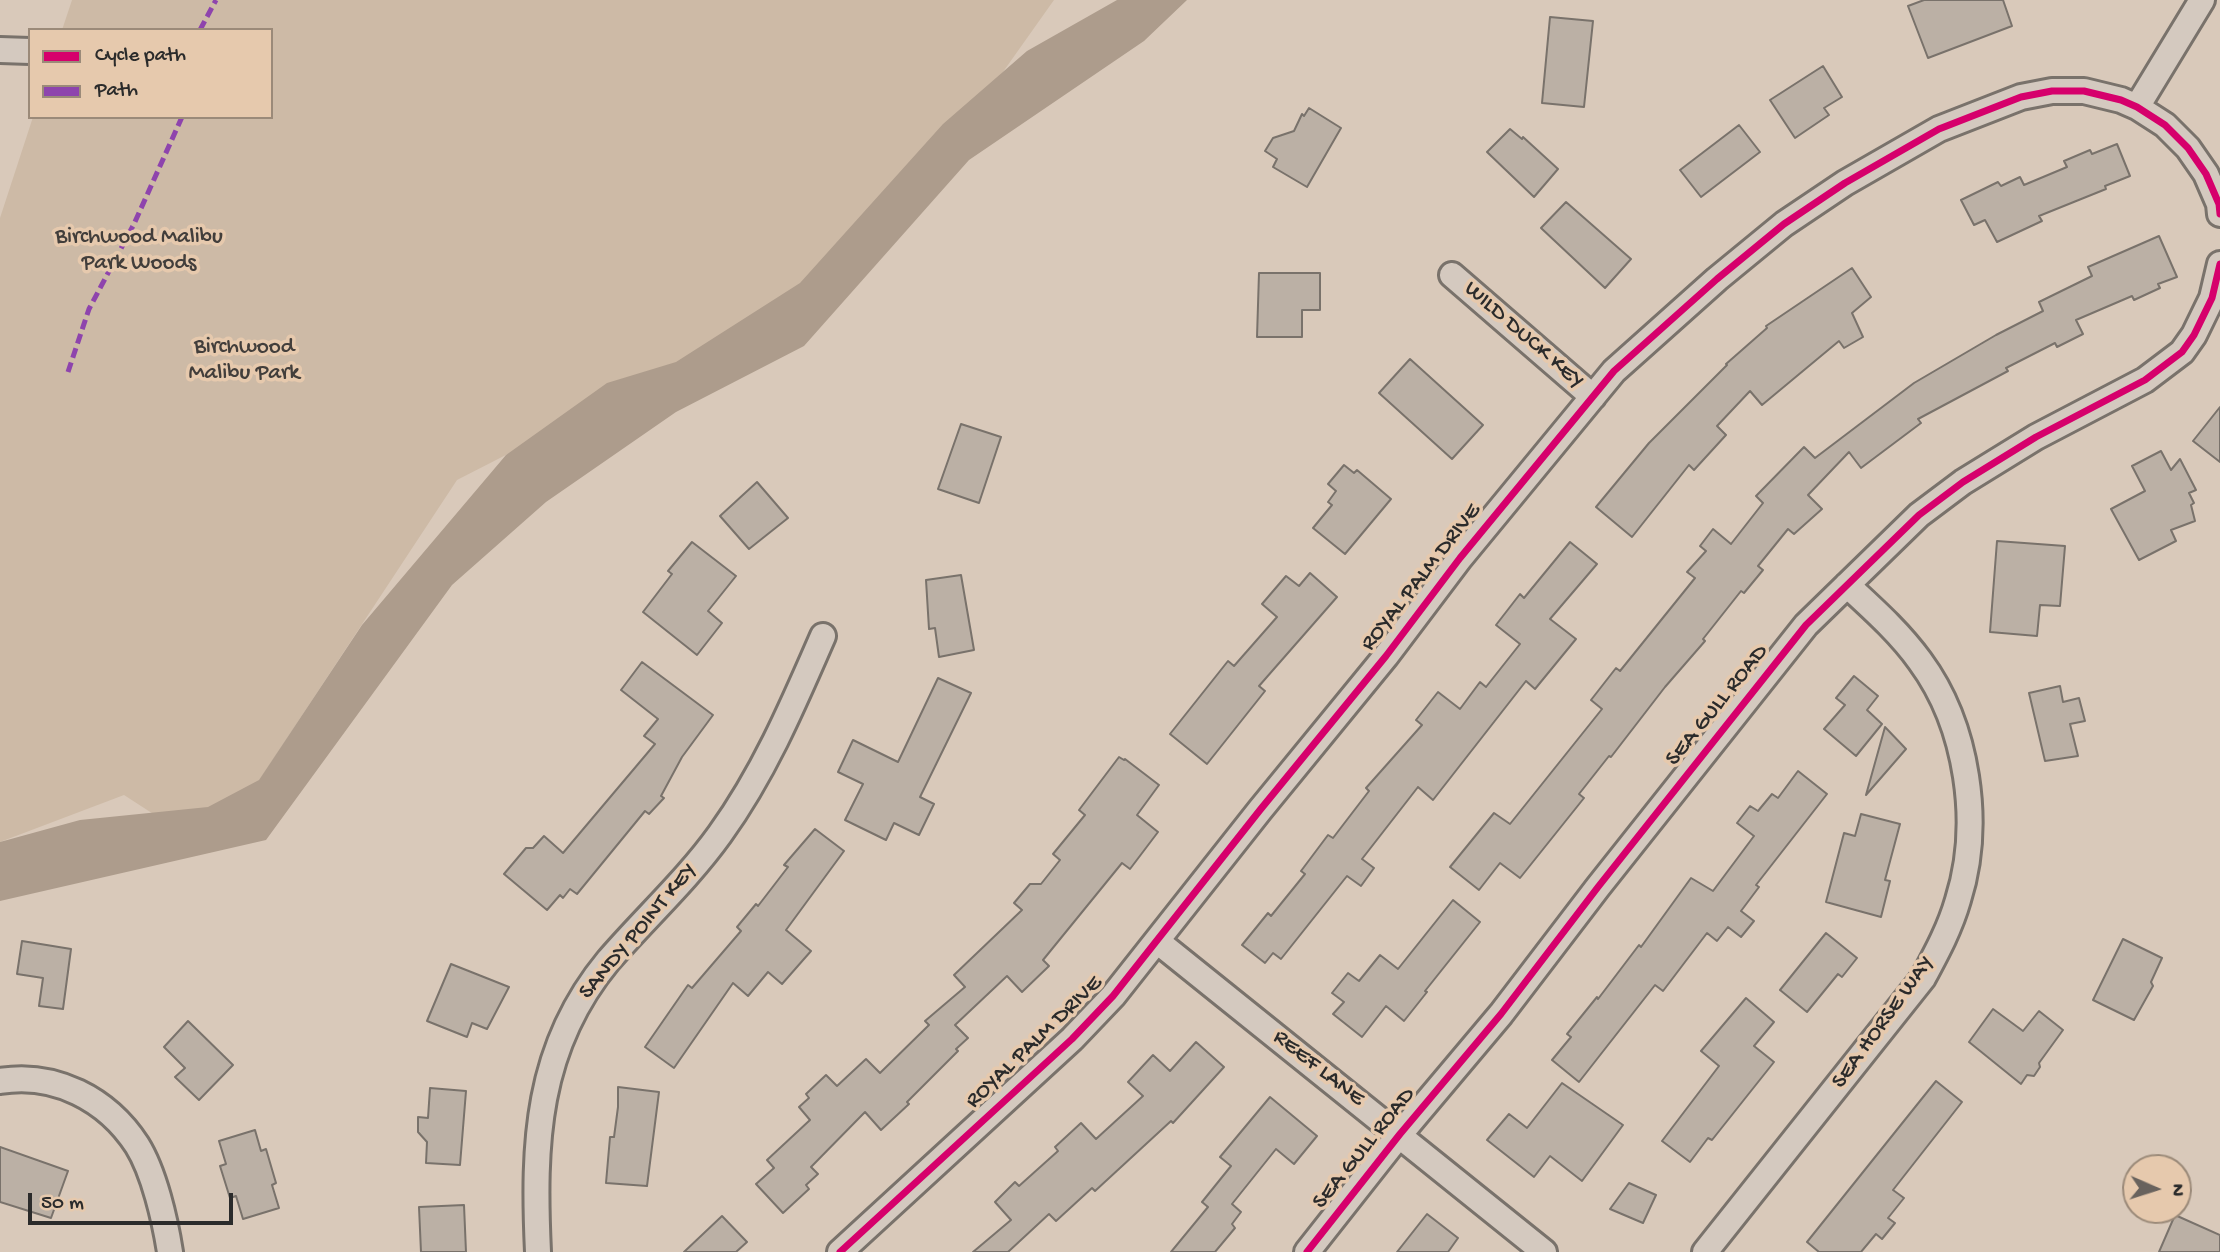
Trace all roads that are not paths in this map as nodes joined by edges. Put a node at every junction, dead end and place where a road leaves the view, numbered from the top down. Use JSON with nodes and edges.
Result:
{"nodes":[{"id":1,"x":2202,"y":0,"type":"edge"},
{"id":2,"x":0,"y":50,"type":"edge"},
{"id":3,"x":28,"y":51,"type":"edge"},
{"id":4,"x":2137,"y":107,"type":"junction"},
{"id":5,"x":2220,"y":214,"type":"edge"},
{"id":6,"x":2220,"y":264,"type":"edge"},
{"id":7,"x":1452,"y":275,"type":"dead end"},
{"id":8,"x":1593,"y":397,"type":"junction"},
{"id":9,"x":1847,"y":584,"type":"junction"},
{"id":10,"x":823,"y":636,"type":"dead end"},
{"id":11,"x":1157,"y":941,"type":"junction"},
{"id":12,"x":0,"y":1081,"type":"edge"},
{"id":13,"x":1400,"y":1134,"type":"junction"},
{"id":14,"x":170,"y":1252,"type":"edge"},
{"id":15,"x":538,"y":1252,"type":"edge"},
{"id":16,"x":840,"y":1252,"type":"edge"},
{"id":17,"x":1307,"y":1252,"type":"edge"},
{"id":18,"x":1544,"y":1252,"type":"edge"},
{"id":19,"x":1705,"y":1252,"type":"edge"}],
"edges":[{"from":1,"to":4,"type":"street"},
{"from":2,"to":3,"type":"street"},
{"from":4,"to":5,"type":"street"},
{"from":4,"to":8,"type":"street","name":"ROYAL PALM DRIVE"},
{"from":6,"to":9,"type":"street","name":"SEA GULL ROAD"},
{"from":7,"to":8,"type":"street","name":"WILD DUCK KEY"},
{"from":8,"to":11,"type":"street","name":"ROYAL PALM DRIVE"},
{"from":9,"to":13,"type":"street","name":"SEA GULL ROAD"},
{"from":9,"to":19,"type":"street","name":"SEA HORSE WAY"},
{"from":10,"to":15,"type":"street","name":"SANDY POINT KEY"},
{"from":11,"to":13,"type":"street","name":"REEF LANE"},
{"from":11,"to":16,"type":"street","name":"ROYAL PALM DRIVE"},
{"from":12,"to":14,"type":"street"},
{"from":13,"to":17,"type":"street","name":"SEA GULL ROAD"},
{"from":13,"to":18,"type":"street","name":"REEF LANE"}]}
